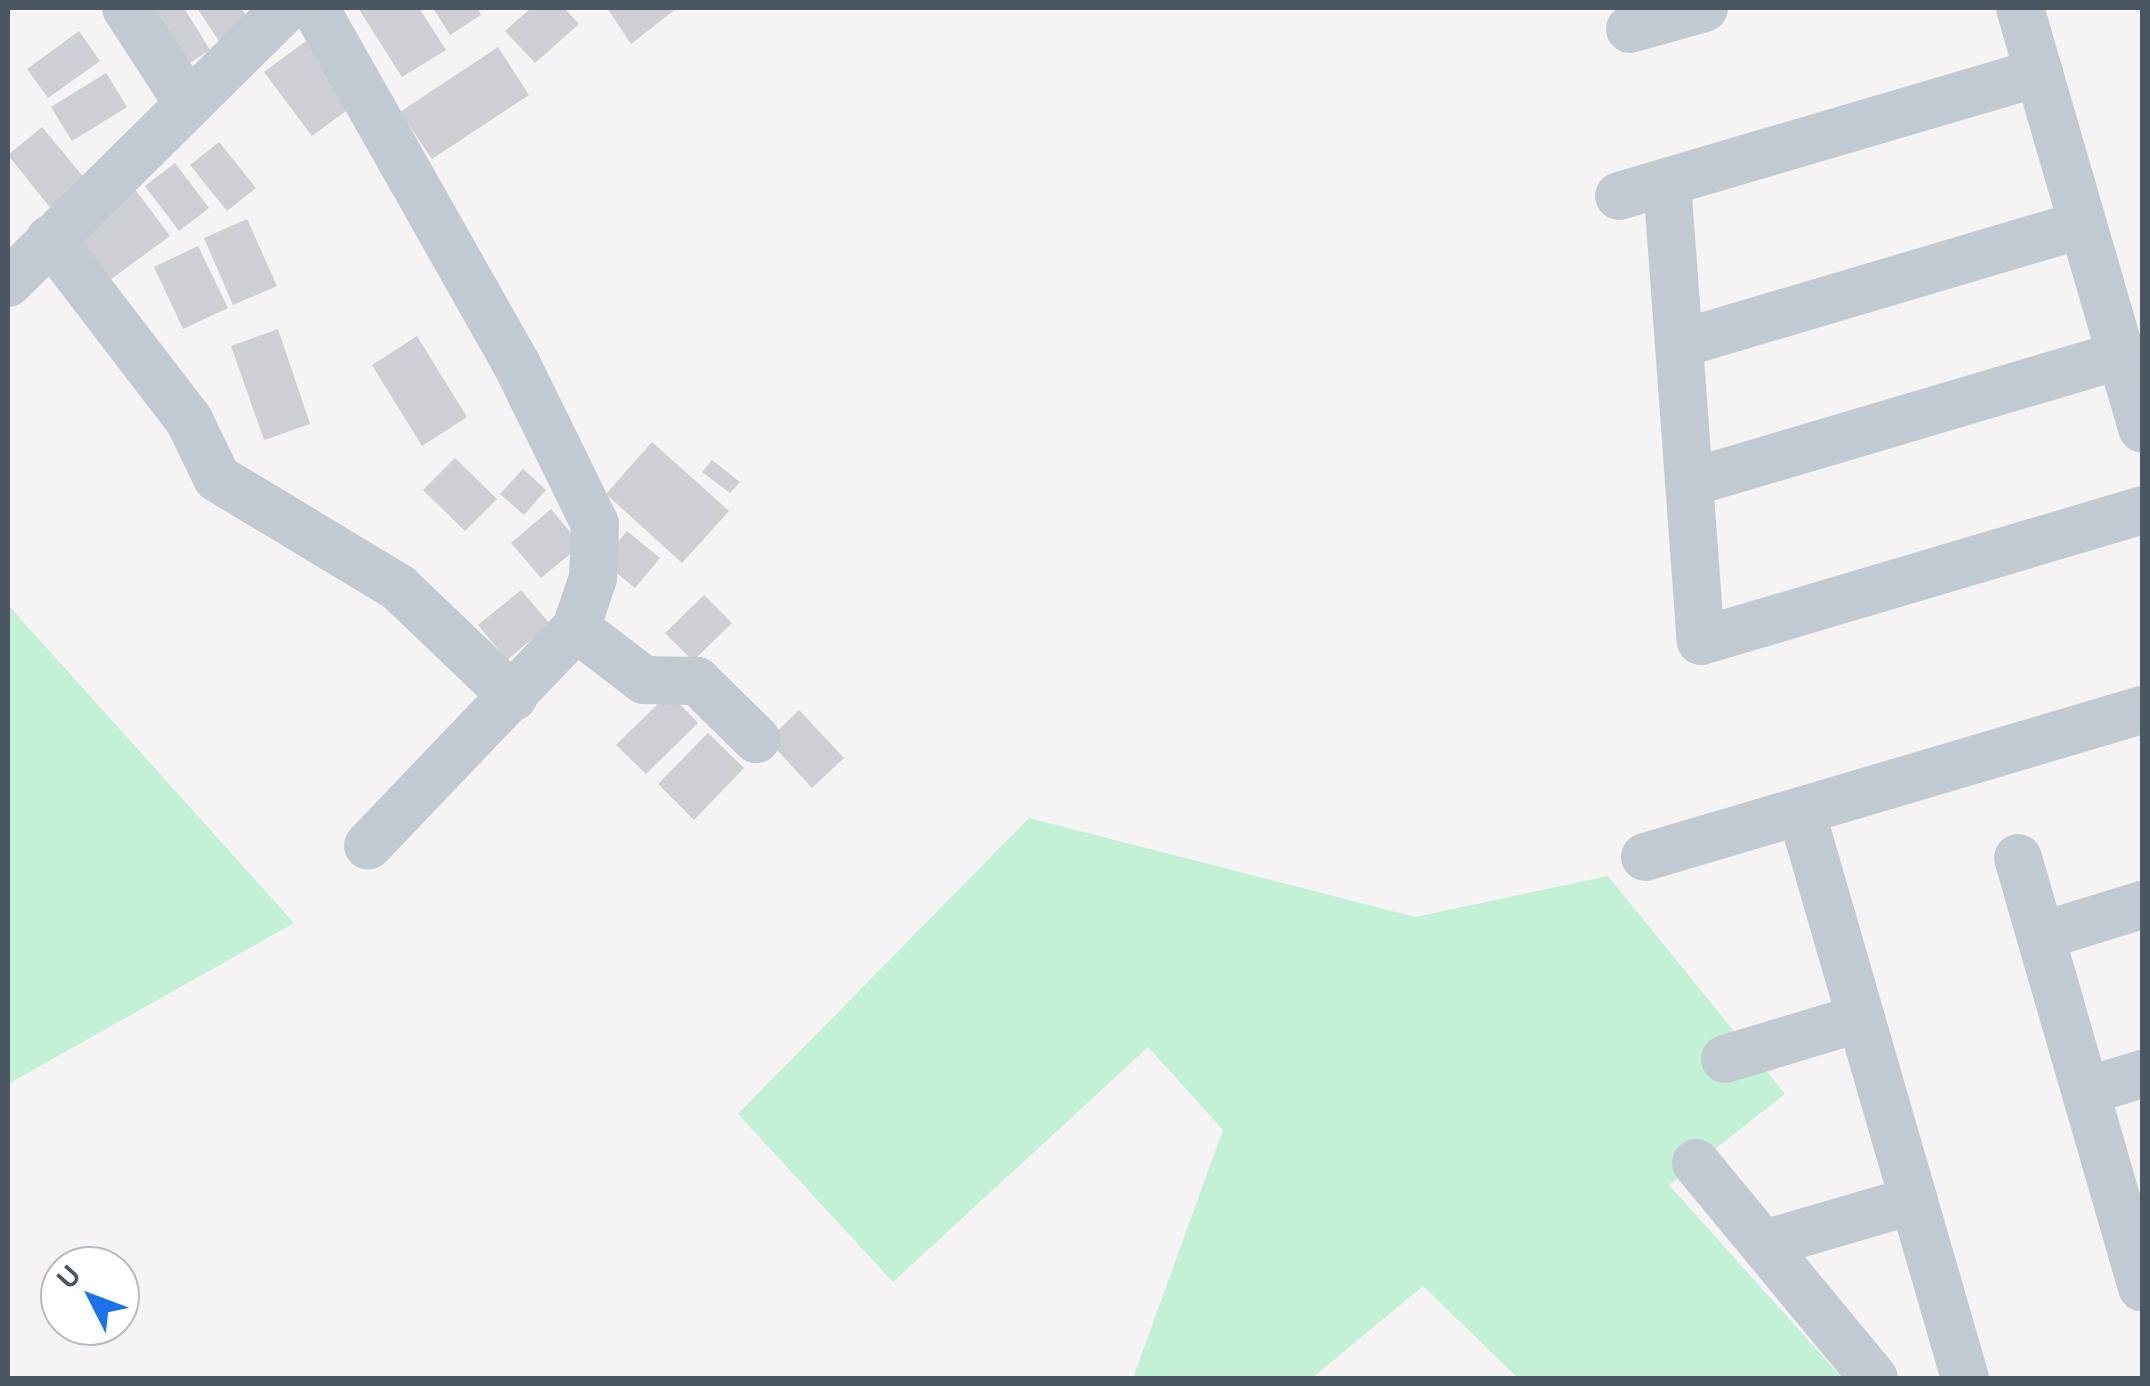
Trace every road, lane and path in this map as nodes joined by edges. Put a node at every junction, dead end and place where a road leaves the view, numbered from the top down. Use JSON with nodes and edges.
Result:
{"nodes":[{"id":1,"x":126,"y":8,"type":"edge"},
{"id":2,"x":286,"y":8,"type":"edge"},
{"id":3,"x":314,"y":8,"type":"edge"},
{"id":4,"x":1704,"y":8,"type":"edge"},
{"id":5,"x":2020,"y":8,"type":"edge"},
{"id":6,"x":1630,"y":30,"type":"dead end"},
{"id":7,"x":2039,"y":72,"type":"junction"},
{"id":8,"x":187,"y":102,"type":"junction"},
{"id":9,"x":1667,"y":182,"type":"junction"},
{"id":10,"x":1620,"y":196,"type":"dead end"},
{"id":11,"x":2083,"y":224,"type":"junction"},
{"id":12,"x":50,"y":239,"type":"junction"},
{"id":13,"x":8,"y":283,"type":"edge"},
{"id":14,"x":1679,"y":344,"type":"junction"},
{"id":15,"x":2121,"y":355,"type":"junction"},
{"id":16,"x":2142,"y":430,"type":"edge"},
{"id":17,"x":1690,"y":483,"type":"junction"},
{"id":18,"x":2142,"y":510,"type":"edge"},
{"id":19,"x":576,"y":628,"type":"junction"},
{"id":20,"x":513,"y":697,"type":"junction"},
{"id":21,"x":2142,"y":710,"type":"edge"},
{"id":22,"x":756,"y":739,"type":"dead end"},
{"id":23,"x":1801,"y":811,"type":"junction"},
{"id":24,"x":368,"y":846,"type":"dead end"},
{"id":25,"x":1645,"y":857,"type":"dead end"},
{"id":26,"x":2018,"y":858,"type":"dead end"},
{"id":27,"x":2142,"y":906,"type":"edge"},
{"id":28,"x":2041,"y":936,"type":"junction"},
{"id":29,"x":1860,"y":1018,"type":"junction"},
{"id":30,"x":1725,"y":1059,"type":"dead end"},
{"id":31,"x":2142,"y":1074,"type":"edge"},
{"id":32,"x":2086,"y":1091,"type":"junction"},
{"id":33,"x":1696,"y":1163,"type":"dead end"},
{"id":34,"x":1914,"y":1200,"type":"junction"},
{"id":35,"x":2136,"y":1239,"type":"edge"},
{"id":36,"x":1764,"y":1244,"type":"junction"},
{"id":37,"x":2142,"y":1287,"type":"edge"},
{"id":38,"x":1874,"y":1378,"type":"edge"},
{"id":39,"x":1966,"y":1378,"type":"edge"}],
"edges":[{"from":1,"to":8,"type":"street"},
{"from":2,"to":8,"type":"street"},
{"from":3,"to":19,"type":"street"},
{"from":4,"to":6,"type":"street"},
{"from":5,"to":7,"type":"street"},
{"from":7,"to":9,"type":"street"},
{"from":7,"to":11,"type":"street"},
{"from":8,"to":12,"type":"street"},
{"from":9,"to":10,"type":"street"},
{"from":9,"to":14,"type":"street"},
{"from":11,"to":14,"type":"street"},
{"from":11,"to":15,"type":"street"},
{"from":12,"to":13,"type":"street"},
{"from":12,"to":20,"type":"street"},
{"from":14,"to":17,"type":"street"},
{"from":15,"to":16,"type":"street"},
{"from":15,"to":17,"type":"street"},
{"from":17,"to":18,"type":"street"},
{"from":19,"to":20,"type":"street"},
{"from":19,"to":22,"type":"street"},
{"from":20,"to":24,"type":"street"},
{"from":21,"to":23,"type":"street"},
{"from":23,"to":25,"type":"street"},
{"from":23,"to":29,"type":"street"},
{"from":26,"to":28,"type":"street"},
{"from":27,"to":28,"type":"street"},
{"from":28,"to":32,"type":"street"},
{"from":29,"to":30,"type":"street"},
{"from":29,"to":34,"type":"street"},
{"from":31,"to":32,"type":"street"},
{"from":32,"to":35,"type":"street"},
{"from":33,"to":36,"type":"street"},
{"from":34,"to":36,"type":"street"},
{"from":34,"to":39,"type":"street"},
{"from":35,"to":37,"type":"street"},
{"from":36,"to":38,"type":"street"}]}
